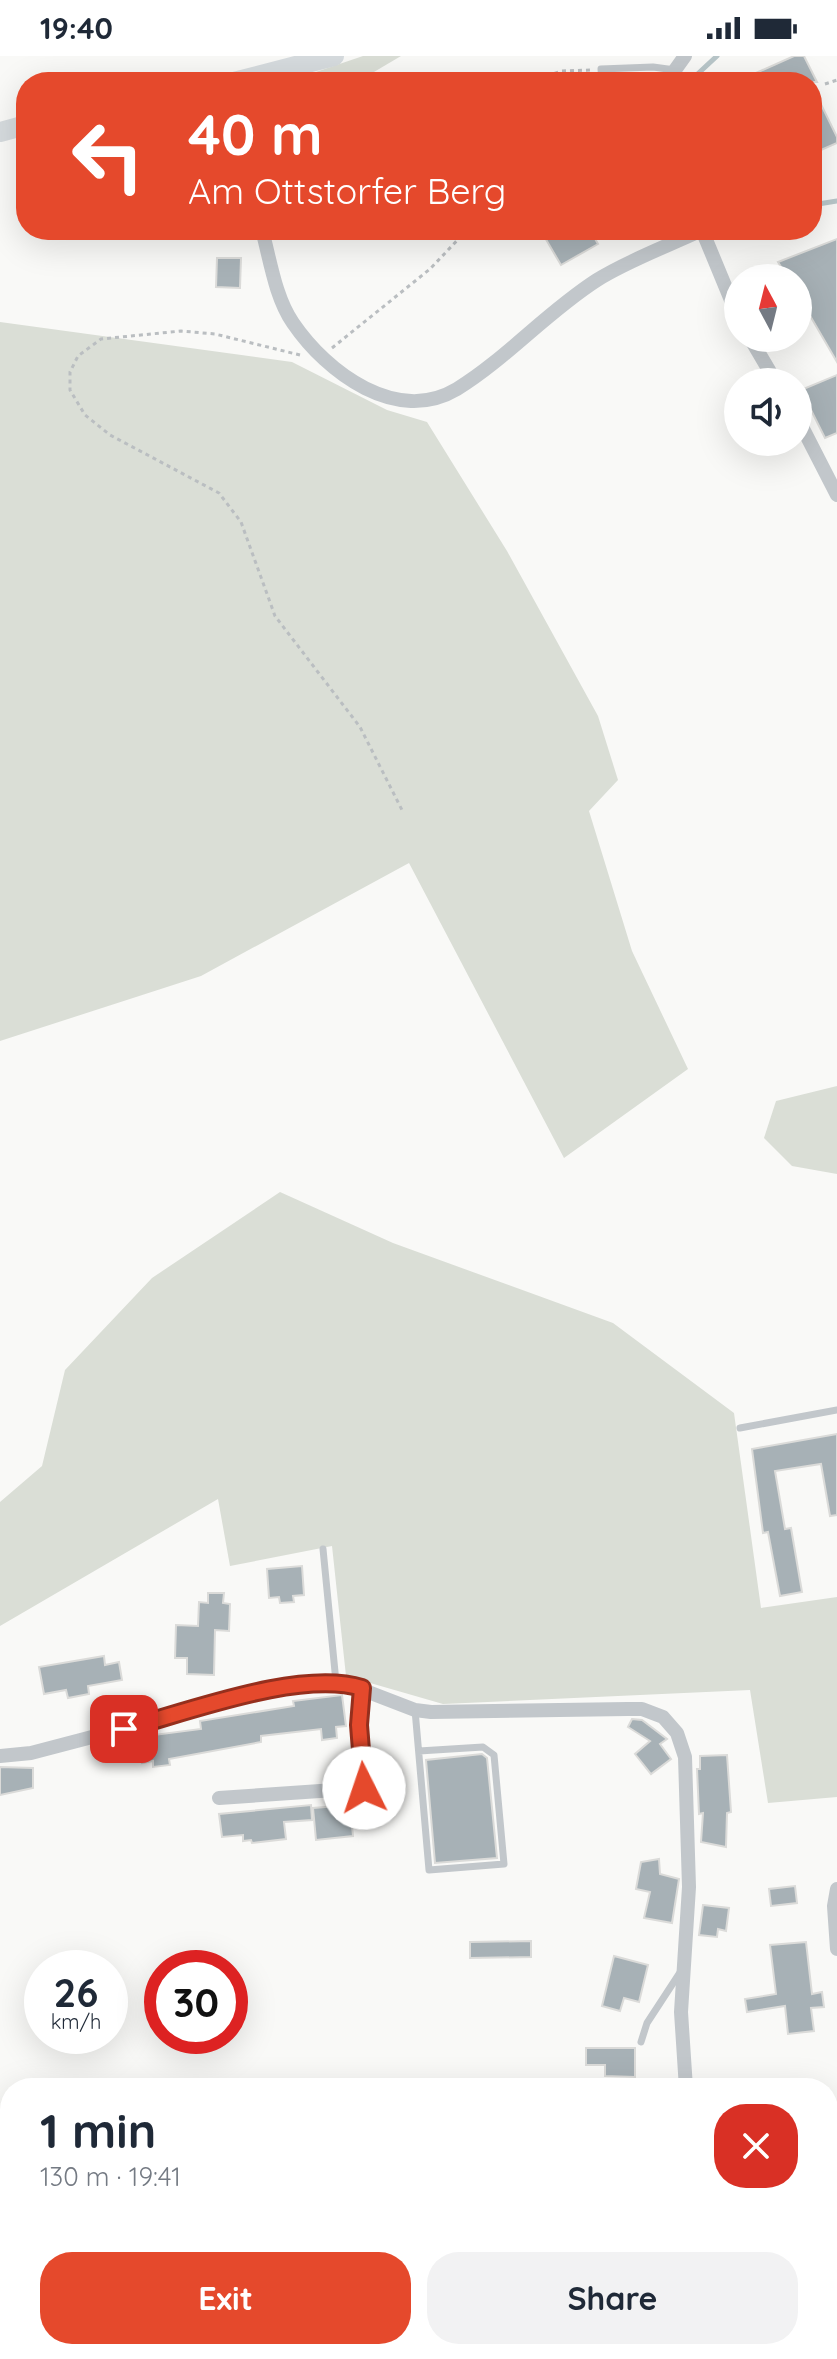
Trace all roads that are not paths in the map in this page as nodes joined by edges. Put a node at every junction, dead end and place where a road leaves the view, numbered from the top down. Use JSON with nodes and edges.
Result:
{"nodes":[{"id":1,"x":334,"y":56,"type":"edge"},
{"id":2,"x":272,"y":72,"type":"edge"},
{"id":3,"x":601,"y":72,"type":"edge"},
{"id":4,"x":665,"y":72,"type":"edge"},
{"id":5,"x":265,"y":240,"type":"edge"},
{"id":6,"x":681,"y":240,"type":"edge"},
{"id":7,"x":706,"y":240,"type":"edge"},
{"id":8,"x":724,"y":283,"type":"edge"},
{"id":9,"x":812,"y":446,"type":"edge"},
{"id":10,"x":837,"y":495,"type":"edge"},
{"id":11,"x":837,"y":1410,"type":"edge"},
{"id":12,"x":740,"y":1428,"type":"dead end"},
{"id":13,"x":323,"y":1549,"type":"dead end"},
{"id":14,"x":336,"y":1682,"type":"junction"},
{"id":15,"x":362,"y":1688,"type":"junction"},
{"id":16,"x":415,"y":1710,"type":"junction"},
{"id":17,"x":419,"y":1751,"type":"junction"},
{"id":18,"x":0,"y":1756,"type":"edge"},
{"id":19,"x":219,"y":1798,"type":"dead end"},
{"id":20,"x":837,"y":1889,"type":"edge"},
{"id":21,"x":837,"y":1949,"type":"edge"},
{"id":22,"x":681,"y":1971,"type":"junction"},
{"id":23,"x":641,"y":2042,"type":"dead end"},
{"id":24,"x":686,"y":2078,"type":"edge"}],
"edges":[{"from":1,"to":2,"type":"main road"},
{"from":3,"to":4,"type":"lane"},
{"from":5,"to":6,"type":"street"},
{"from":7,"to":8,"type":"street"},
{"from":9,"to":10,"type":"street"},
{"from":11,"to":12,"type":"lane"},
{"from":13,"to":14,"type":"lane"},
{"from":14,"to":15,"type":"street"},
{"from":14,"to":18,"type":"street"},
{"from":15,"to":16,"type":"street"},
{"from":15,"to":19,"type":"street"},
{"from":16,"to":17,"type":"lane"},
{"from":16,"to":22,"type":"street"},
{"from":17,"to":17,"type":"lane"},
{"from":20,"to":21,"type":"street"},
{"from":22,"to":23,"type":"lane"},
{"from":22,"to":24,"type":"street"}]}
